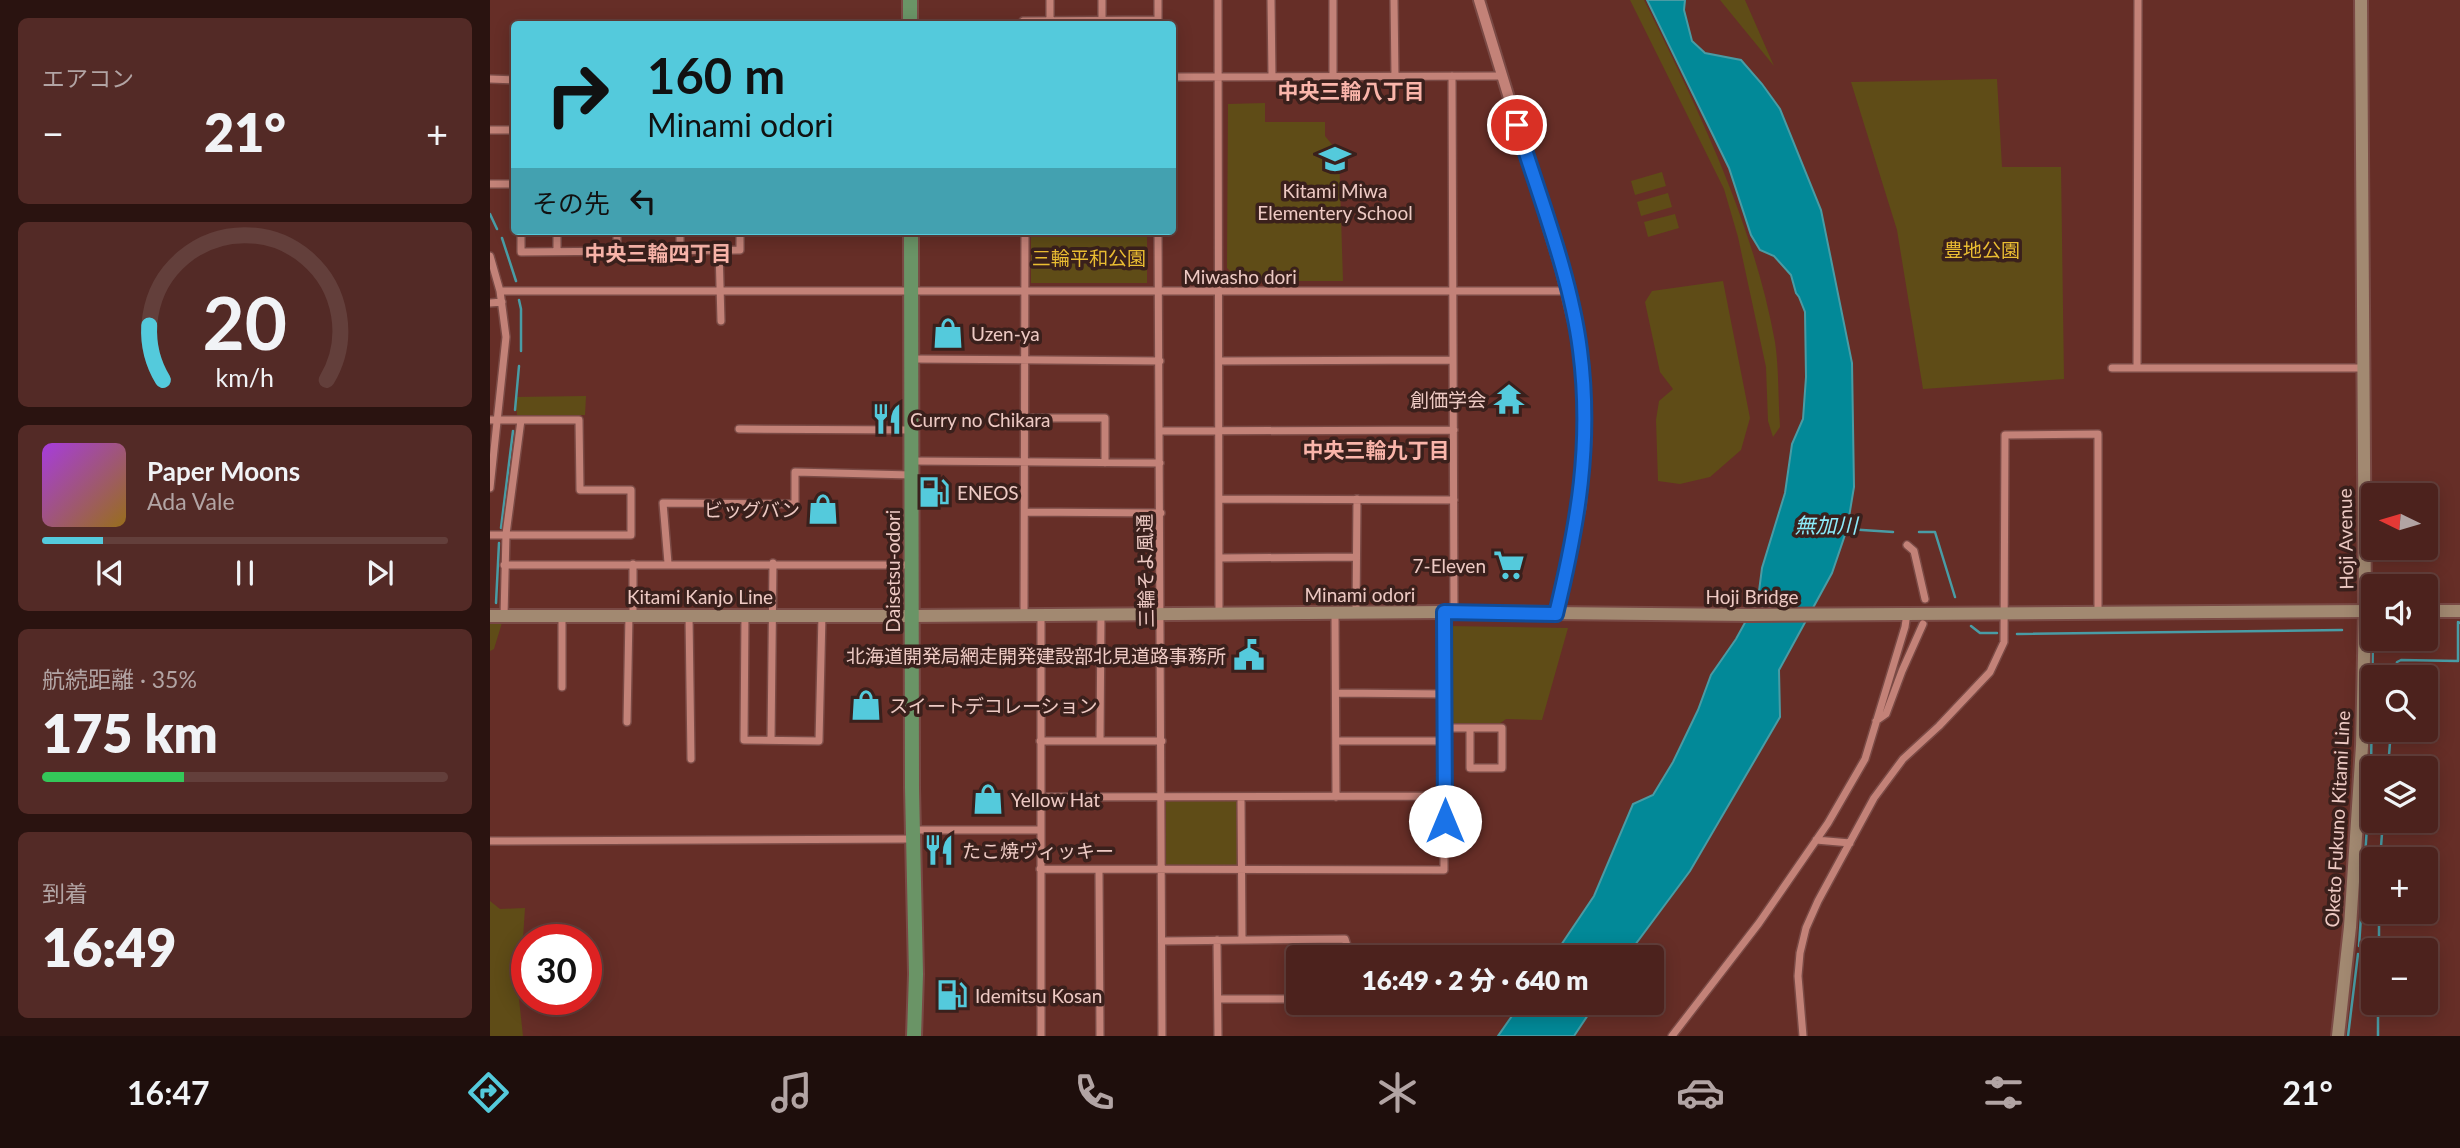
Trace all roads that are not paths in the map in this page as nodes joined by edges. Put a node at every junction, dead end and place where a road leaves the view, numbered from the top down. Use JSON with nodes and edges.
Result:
{"nodes":[{"id":1,"x":910,"y":0,"type":"edge"},
{"id":2,"x":1050,"y":0,"type":"edge"},
{"id":3,"x":1102,"y":0,"type":"edge"},
{"id":4,"x":1158,"y":0,"type":"edge"},
{"id":5,"x":1218,"y":0,"type":"edge"},
{"id":6,"x":1271,"y":0,"type":"edge"},
{"id":7,"x":1333,"y":0,"type":"edge"},
{"id":8,"x":1394,"y":0,"type":"edge"},
{"id":9,"x":1479,"y":0,"type":"edge"},
{"id":10,"x":2138,"y":0,"type":"edge"},
{"id":11,"x":2361,"y":0,"type":"edge"},
{"id":12,"x":1050,"y":20,"type":"junction"},
{"id":13,"x":1102,"y":20,"type":"junction"},
{"id":14,"x":909,"y":21,"type":"edge"},
{"id":15,"x":1024,"y":21,"type":"edge"},
{"id":16,"x":1130,"y":21,"type":"edge"},
{"id":17,"x":1158,"y":21,"type":"edge"},
{"id":18,"x":1272,"y":76,"type":"junction"},
{"id":19,"x":1333,"y":76,"type":"junction"},
{"id":20,"x":1395,"y":76,"type":"junction"},
{"id":21,"x":1452,"y":76,"type":"junction"},
{"id":22,"x":1501,"y":76,"type":"junction"},
{"id":23,"x":1176,"y":77,"type":"edge"},
{"id":24,"x":1218,"y":77,"type":"junction"},
{"id":25,"x":490,"y":79,"type":"edge"},
{"id":26,"x":511,"y":79,"type":"edge"},
{"id":27,"x":490,"y":130,"type":"edge"},
{"id":28,"x":511,"y":130,"type":"edge"},
{"id":29,"x":511,"y":183,"type":"edge"},
{"id":30,"x":490,"y":184,"type":"edge"},
{"id":31,"x":521,"y":235,"type":"edge"},
{"id":32,"x":557,"y":235,"type":"edge"},
{"id":33,"x":618,"y":235,"type":"edge"},
{"id":34,"x":680,"y":235,"type":"edge"},
{"id":35,"x":740,"y":235,"type":"edge"},
{"id":36,"x":911,"y":235,"type":"edge"},
{"id":37,"x":1025,"y":235,"type":"edge"},
{"id":38,"x":1158,"y":235,"type":"edge"},
{"id":39,"x":617,"y":250,"type":"junction"},
{"id":40,"x":680,"y":250,"type":"junction"},
{"id":41,"x":719,"y":250,"type":"junction"},
{"id":42,"x":557,"y":251,"type":"junction"},
{"id":43,"x":490,"y":256,"type":"edge"},
{"id":44,"x":1453,"y":290,"type":"junction"},
{"id":45,"x":500,"y":291,"type":"junction"},
{"id":46,"x":1026,"y":291,"type":"junction"},
{"id":47,"x":1219,"y":291,"type":"junction"},
{"id":48,"x":1568,"y":291,"type":"junction"},
{"id":49,"x":721,"y":292,"type":"junction"},
{"id":50,"x":912,"y":292,"type":"junction"},
{"id":51,"x":1159,"y":292,"type":"junction"},
{"id":52,"x":502,"y":302,"type":"junction"},
{"id":53,"x":490,"y":303,"type":"edge"},
{"id":54,"x":721,"y":321,"type":"dead end"},
{"id":55,"x":912,"y":359,"type":"junction"},
{"id":56,"x":1453,"y":359,"type":"junction"},
{"id":57,"x":1026,"y":360,"type":"junction"},
{"id":58,"x":1160,"y":361,"type":"junction"},
{"id":59,"x":1219,"y":361,"type":"junction"},
{"id":60,"x":2112,"y":368,"type":"dead end"},
{"id":61,"x":2137,"y":368,"type":"junction"},
{"id":62,"x":2362,"y":368,"type":"junction"},
{"id":63,"x":1026,"y":418,"type":"junction"},
{"id":64,"x":494,"y":420,"type":"edge"},
{"id":65,"x":521,"y":420,"type":"junction"},
{"id":66,"x":739,"y":429,"type":"dead end"},
{"id":67,"x":1454,"y":429,"type":"junction"},
{"id":68,"x":912,"y":430,"type":"junction"},
{"id":69,"x":1160,"y":430,"type":"junction"},
{"id":70,"x":1220,"y":430,"type":"junction"},
{"id":71,"x":1026,"y":462,"type":"junction"},
{"id":72,"x":1105,"y":463,"type":"junction"},
{"id":73,"x":1160,"y":463,"type":"junction"},
{"id":74,"x":911,"y":468,"type":"junction"},
{"id":75,"x":490,"y":488,"type":"edge"},
{"id":76,"x":1219,"y":499,"type":"junction"},
{"id":77,"x":1357,"y":499,"type":"junction"},
{"id":78,"x":1454,"y":500,"type":"junction"},
{"id":79,"x":1025,"y":512,"type":"junction"},
{"id":80,"x":1161,"y":513,"type":"junction"},
{"id":81,"x":490,"y":534,"type":"edge"},
{"id":82,"x":506,"y":534,"type":"junction"},
{"id":83,"x":1907,"y":545,"type":"dead end"},
{"id":84,"x":1356,"y":556,"type":"junction"},
{"id":85,"x":1219,"y":558,"type":"junction"},
{"id":86,"x":668,"y":563,"type":"junction"},
{"id":87,"x":774,"y":563,"type":"junction"},
{"id":88,"x":634,"y":564,"type":"junction"},
{"id":89,"x":504,"y":565,"type":"junction"},
{"id":90,"x":911,"y":565,"type":"junction"},
{"id":91,"x":2368,"y":574,"type":"edge"},
{"id":92,"x":1925,"y":599,"type":"dead end"},
{"id":93,"x":2361,"y":611,"type":"edge"},
{"id":94,"x":2438,"y":611,"type":"edge"},
{"id":95,"x":2460,"y":611,"type":"edge"},
{"id":96,"x":1335,"y":613,"type":"junction"},
{"id":97,"x":1356,"y":613,"type":"junction"},
{"id":98,"x":1449,"y":613,"type":"junction"},
{"id":99,"x":2006,"y":613,"type":"junction"},
{"id":100,"x":2098,"y":613,"type":"junction"},
{"id":101,"x":1219,"y":614,"type":"junction"},
{"id":102,"x":1556,"y":614,"type":"junction"},
{"id":103,"x":1902,"y":614,"type":"junction"},
{"id":104,"x":562,"y":615,"type":"junction"},
{"id":105,"x":631,"y":615,"type":"junction"},
{"id":106,"x":745,"y":615,"type":"junction"},
{"id":107,"x":772,"y":615,"type":"junction"},
{"id":108,"x":822,"y":615,"type":"junction"},
{"id":109,"x":1024,"y":615,"type":"junction"},
{"id":110,"x":1041,"y":615,"type":"junction"},
{"id":111,"x":1101,"y":615,"type":"junction"},
{"id":112,"x":1162,"y":615,"type":"junction"},
{"id":113,"x":497,"y":616,"type":"edge"},
{"id":114,"x":689,"y":616,"type":"junction"},
{"id":115,"x":911,"y":616,"type":"junction"},
{"id":116,"x":1923,"y":624,"type":"dead end"},
{"id":117,"x":2367,"y":651,"type":"edge"},
{"id":118,"x":562,"y":687,"type":"dead end"},
{"id":119,"x":1336,"y":693,"type":"junction"},
{"id":120,"x":1445,"y":694,"type":"junction"},
{"id":121,"x":627,"y":722,"type":"dead end"},
{"id":122,"x":1875,"y":722,"type":"junction"},
{"id":123,"x":1445,"y":728,"type":"junction"},
{"id":124,"x":1470,"y":728,"type":"junction"},
{"id":125,"x":771,"y":740,"type":"junction"},
{"id":126,"x":1100,"y":740,"type":"junction"},
{"id":127,"x":1040,"y":741,"type":"junction"},
{"id":128,"x":1162,"y":741,"type":"junction"},
{"id":129,"x":1335,"y":741,"type":"junction"},
{"id":130,"x":1445,"y":741,"type":"junction"},
{"id":131,"x":691,"y":759,"type":"dead end"},
{"id":132,"x":1445,"y":796,"type":"junction"},
{"id":133,"x":1040,"y":797,"type":"junction"},
{"id":134,"x":1336,"y":797,"type":"junction"},
{"id":135,"x":1162,"y":798,"type":"junction"},
{"id":136,"x":1241,"y":798,"type":"junction"},
{"id":137,"x":1040,"y":830,"type":"junction"},
{"id":138,"x":912,"y":834,"type":"junction"},
{"id":139,"x":1816,"y":840,"type":"junction"},
{"id":140,"x":490,"y":841,"type":"edge"},
{"id":141,"x":1850,"y":843,"type":"junction"},
{"id":142,"x":1242,"y":868,"type":"junction"},
{"id":143,"x":1040,"y":869,"type":"junction"},
{"id":144,"x":1161,"y":869,"type":"junction"},
{"id":145,"x":1099,"y":870,"type":"junction"},
{"id":146,"x":1242,"y":939,"type":"junction"},
{"id":147,"x":1217,"y":940,"type":"junction"},
{"id":148,"x":1162,"y":941,"type":"junction"},
{"id":149,"x":1347,"y":945,"type":"edge"},
{"id":150,"x":1218,"y":999,"type":"junction"},
{"id":151,"x":1286,"y":999,"type":"edge"},
{"id":152,"x":914,"y":1036,"type":"edge"},
{"id":153,"x":1041,"y":1036,"type":"edge"},
{"id":154,"x":1100,"y":1036,"type":"edge"},
{"id":155,"x":1162,"y":1036,"type":"edge"},
{"id":156,"x":1218,"y":1036,"type":"edge"},
{"id":157,"x":1672,"y":1036,"type":"edge"},
{"id":158,"x":1803,"y":1036,"type":"edge"},
{"id":159,"x":2338,"y":1036,"type":"edge"}],
"edges":[{"from":1,"to":14,"type":"highway"},
{"from":2,"to":12,"type":"street"},
{"from":3,"to":13,"type":"street"},
{"from":4,"to":17,"type":"street"},
{"from":5,"to":24,"type":"street"},
{"from":6,"to":18,"type":"street"},
{"from":7,"to":19,"type":"street"},
{"from":8,"to":20,"type":"street"},
{"from":9,"to":22,"type":"street"},
{"from":10,"to":61,"type":"street"},
{"from":11,"to":62,"type":"main road","name":"Hoji Avenue"},
{"from":12,"to":13,"type":"street"},
{"from":12,"to":15,"type":"street"},
{"from":13,"to":16,"type":"street"},
{"from":18,"to":19,"type":"street"},
{"from":18,"to":24,"type":"street"},
{"from":19,"to":20,"type":"street"},
{"from":20,"to":21,"type":"street"},
{"from":21,"to":22,"type":"street"},
{"from":21,"to":44,"type":"street"},
{"from":22,"to":48,"type":"street"},
{"from":23,"to":24,"type":"street"},
{"from":24,"to":47,"type":"street"},
{"from":25,"to":26,"type":"street"},
{"from":27,"to":28,"type":"street"},
{"from":29,"to":30,"type":"street"},
{"from":31,"to":42,"type":"street"},
{"from":32,"to":42,"type":"street"},
{"from":33,"to":39,"type":"street"},
{"from":34,"to":40,"type":"street"},
{"from":35,"to":41,"type":"street"},
{"from":36,"to":50,"type":"highway","name":"Daisetsu-odori"},
{"from":37,"to":46,"type":"street"},
{"from":38,"to":51,"type":"street","name":"三輪そよ風通"},
{"from":39,"to":40,"type":"street"},
{"from":39,"to":42,"type":"street"},
{"from":40,"to":41,"type":"street"},
{"from":41,"to":49,"type":"street"},
{"from":43,"to":45,"type":"street"},
{"from":44,"to":47,"type":"street","name":"Miwasho dori"},
{"from":44,"to":48,"type":"street","name":"Miwasho dori"},
{"from":44,"to":56,"type":"street"},
{"from":45,"to":49,"type":"street","name":"Miwasho dori"},
{"from":45,"to":52,"type":"street"},
{"from":46,"to":50,"type":"street","name":"Miwasho dori"},
{"from":46,"to":51,"type":"street","name":"Miwasho dori"},
{"from":46,"to":57,"type":"street"},
{"from":47,"to":51,"type":"street","name":"Miwasho dori"},
{"from":47,"to":59,"type":"street"},
{"from":48,"to":102,"type":"street"},
{"from":49,"to":50,"type":"street","name":"Miwasho dori"},
{"from":49,"to":54,"type":"street"},
{"from":50,"to":55,"type":"highway","name":"Daisetsu-odori"},
{"from":51,"to":58,"type":"street","name":"三輪そよ風通"},
{"from":52,"to":53,"type":"street"},
{"from":52,"to":64,"type":"street"},
{"from":55,"to":57,"type":"street"},
{"from":55,"to":68,"type":"highway","name":"Daisetsu-odori"},
{"from":56,"to":59,"type":"street"},
{"from":56,"to":67,"type":"street"},
{"from":57,"to":58,"type":"street"},
{"from":57,"to":63,"type":"street"},
{"from":58,"to":69,"type":"street","name":"三輪そよ風通"},
{"from":59,"to":70,"type":"street"},
{"from":60,"to":61,"type":"street"},
{"from":61,"to":62,"type":"street"},
{"from":62,"to":91,"type":"main road","name":"Hoji Avenue"},
{"from":63,"to":71,"type":"street"},
{"from":63,"to":72,"type":"street"},
{"from":64,"to":65,"type":"street"},
{"from":64,"to":75,"type":"street"},
{"from":65,"to":82,"type":"street"},
{"from":65,"to":82,"type":"street"},
{"from":66,"to":68,"type":"street"},
{"from":67,"to":70,"type":"street"},
{"from":67,"to":78,"type":"street"},
{"from":68,"to":74,"type":"highway","name":"Daisetsu-odori"},
{"from":69,"to":70,"type":"street"},
{"from":69,"to":73,"type":"street","name":"三輪そよ風通"},
{"from":70,"to":76,"type":"street"},
{"from":71,"to":72,"type":"street"},
{"from":71,"to":74,"type":"street"},
{"from":71,"to":79,"type":"street"},
{"from":72,"to":73,"type":"street"},
{"from":73,"to":80,"type":"street","name":"三輪そよ風通"},
{"from":74,"to":86,"type":"street"},
{"from":74,"to":90,"type":"highway","name":"Daisetsu-odori"},
{"from":76,"to":77,"type":"street"},
{"from":76,"to":85,"type":"street"},
{"from":77,"to":78,"type":"street"},
{"from":77,"to":84,"type":"street"},
{"from":78,"to":98,"type":"street"},
{"from":79,"to":80,"type":"street"},
{"from":79,"to":109,"type":"street"},
{"from":80,"to":112,"type":"street","name":"三輪そよ風通"},
{"from":81,"to":82,"type":"street"},
{"from":82,"to":89,"type":"street"},
{"from":83,"to":92,"type":"street"},
{"from":84,"to":85,"type":"street"},
{"from":84,"to":97,"type":"street"},
{"from":85,"to":101,"type":"street"},
{"from":86,"to":87,"type":"street"},
{"from":86,"to":88,"type":"street"},
{"from":87,"to":90,"type":"street"},
{"from":87,"to":107,"type":"street"},
{"from":88,"to":89,"type":"street"},
{"from":88,"to":105,"type":"street"},
{"from":89,"to":113,"type":"street"},
{"from":90,"to":115,"type":"highway","name":"Daisetsu-odori"},
{"from":93,"to":100,"type":"main road","name":"Hoji Avenue"},
{"from":94,"to":95,"type":"main road"},
{"from":96,"to":97,"type":"main road","name":"Minami odori"},
{"from":96,"to":101,"type":"main road","name":"Minami odori"},
{"from":96,"to":119,"type":"street"},
{"from":97,"to":98,"type":"main road","name":"Minami odori"},
{"from":98,"to":102,"type":"main road","name":"Minami odori"},
{"from":98,"to":120,"type":"street"},
{"from":99,"to":100,"type":"main road","name":"Hoji Avenue"},
{"from":99,"to":100,"type":"street"},
{"from":99,"to":103,"type":"main road","name":"Hoji Avenue"},
{"from":99,"to":141,"type":"street"},
{"from":101,"to":112,"type":"main road","name":"Minami odori"},
{"from":102,"to":103,"type":"main road","name":"Hoji Bridge"},
{"from":103,"to":122,"type":"street"},
{"from":104,"to":105,"type":"main road","name":"Kitami Kanjo Line"},
{"from":104,"to":113,"type":"main road","name":"Kitami Kanjo Line"},
{"from":104,"to":118,"type":"street"},
{"from":105,"to":114,"type":"main road","name":"Kitami Kanjo Line"},
{"from":105,"to":121,"type":"street"},
{"from":106,"to":107,"type":"main road","name":"Kitami Kanjo Line"},
{"from":106,"to":114,"type":"main road","name":"Kitami Kanjo Line"},
{"from":106,"to":125,"type":"street"},
{"from":107,"to":108,"type":"main road","name":"Kitami Kanjo Line"},
{"from":107,"to":125,"type":"street"},
{"from":108,"to":115,"type":"main road","name":"Kitami Kanjo Line"},
{"from":108,"to":125,"type":"street"},
{"from":109,"to":110,"type":"main road","name":"Minami odori"},
{"from":109,"to":115,"type":"main road","name":"Minami odori"},
{"from":110,"to":111,"type":"main road","name":"Minami odori"},
{"from":110,"to":127,"type":"street"},
{"from":111,"to":112,"type":"main road","name":"Minami odori"},
{"from":111,"to":126,"type":"street"},
{"from":112,"to":128,"type":"street","name":"三輪そよ風通"},
{"from":114,"to":131,"type":"street"},
{"from":115,"to":138,"type":"highway","name":"Daisetsu-odori"},
{"from":116,"to":122,"type":"street"},
{"from":117,"to":159,"type":"main road","name":"Oketo Fukuno Kitami Line"},
{"from":119,"to":120,"type":"street"},
{"from":119,"to":129,"type":"street"},
{"from":120,"to":123,"type":"street"},
{"from":122,"to":139,"type":"street"},
{"from":123,"to":124,"type":"street"},
{"from":123,"to":130,"type":"street"},
{"from":124,"to":124,"type":"street"},
{"from":126,"to":127,"type":"street"},
{"from":126,"to":128,"type":"street"},
{"from":127,"to":133,"type":"street"},
{"from":128,"to":135,"type":"street","name":"三輪そよ風通"},
{"from":129,"to":130,"type":"street"},
{"from":129,"to":134,"type":"street"},
{"from":130,"to":132,"type":"street"},
{"from":132,"to":134,"type":"street"},
{"from":132,"to":142,"type":"street"},
{"from":133,"to":135,"type":"street"},
{"from":133,"to":137,"type":"street"},
{"from":134,"to":136,"type":"street"},
{"from":135,"to":136,"type":"street"},
{"from":135,"to":144,"type":"street","name":"三輪そよ風通"},
{"from":136,"to":142,"type":"street"},
{"from":137,"to":138,"type":"street"},
{"from":137,"to":143,"type":"street"},
{"from":138,"to":140,"type":"street"},
{"from":138,"to":152,"type":"highway","name":"Daisetsu-odori"},
{"from":139,"to":141,"type":"street"},
{"from":139,"to":157,"type":"street"},
{"from":141,"to":158,"type":"street"},
{"from":142,"to":144,"type":"street"},
{"from":142,"to":146,"type":"street"},
{"from":143,"to":145,"type":"street"},
{"from":143,"to":153,"type":"street"},
{"from":144,"to":145,"type":"street"},
{"from":144,"to":148,"type":"street","name":"三輪そよ風通"},
{"from":145,"to":154,"type":"street"},
{"from":146,"to":147,"type":"street"},
{"from":146,"to":149,"type":"street"},
{"from":147,"to":148,"type":"street"},
{"from":147,"to":150,"type":"street"},
{"from":148,"to":155,"type":"street","name":"三輪そよ風通"},
{"from":150,"to":151,"type":"street"},
{"from":150,"to":156,"type":"street"}]}
